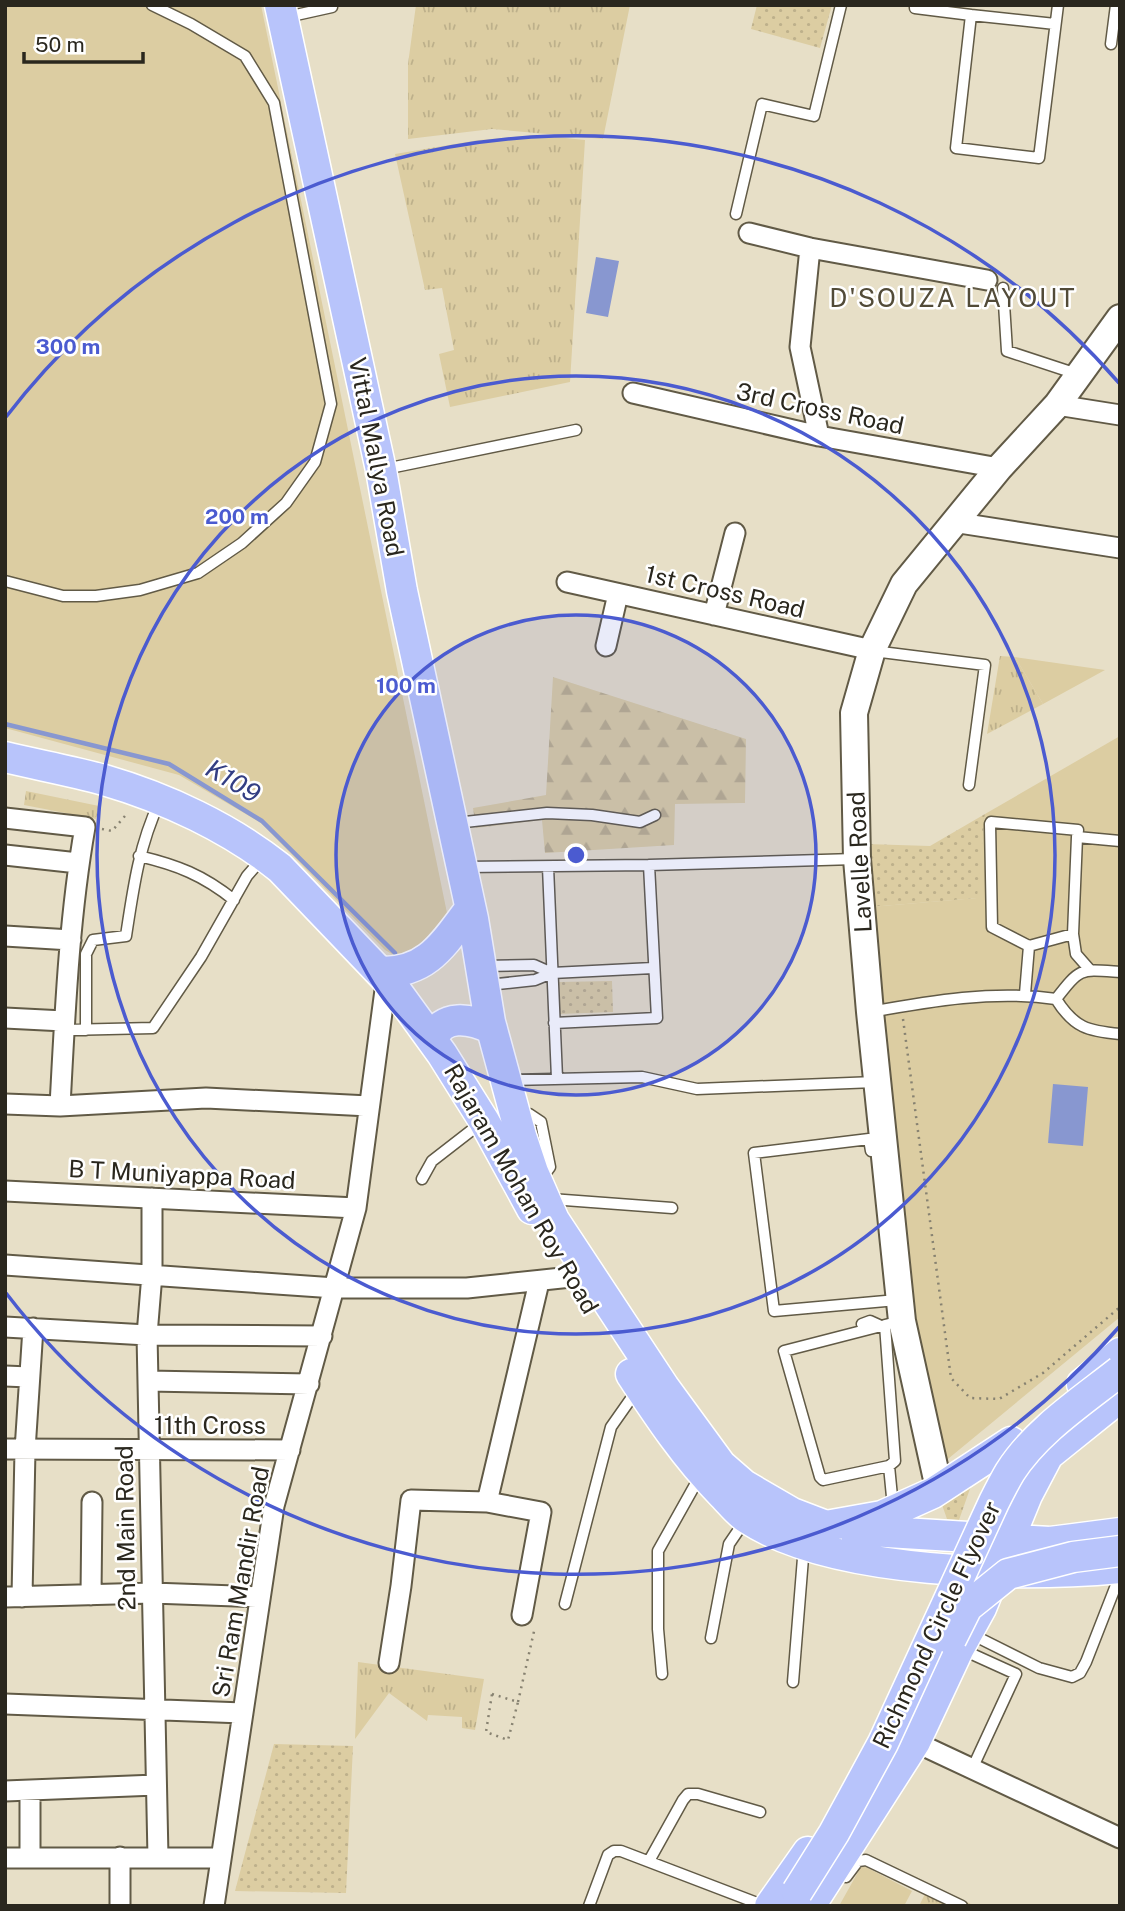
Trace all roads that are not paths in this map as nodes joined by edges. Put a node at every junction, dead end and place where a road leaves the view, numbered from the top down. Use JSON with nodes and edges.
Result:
{"nodes":[{"id":1,"x":152,"y":5,"type":"edge"},
{"id":2,"x":841,"y":5,"type":"edge"},
{"id":3,"x":915,"y":5,"type":"edge"},
{"id":4,"x":1058,"y":5,"type":"edge"},
{"id":5,"x":1116,"y":5,"type":"edge"},
{"id":6,"x":332,"y":7,"type":"dead end"},
{"id":7,"x":282,"y":11,"type":"edge"},
{"id":8,"x":971,"y":15,"type":"junction"},
{"id":9,"x":1055,"y":24,"type":"junction"},
{"id":10,"x":1111,"y":44,"type":"dead end"},
{"id":11,"x":736,"y":214,"type":"dead end"},
{"id":12,"x":748,"y":233,"type":"dead end"},
{"id":13,"x":810,"y":248,"type":"junction"},
{"id":14,"x":995,"y":284,"type":"joint"},
{"id":15,"x":1120,"y":318,"type":"edge"},
{"id":16,"x":1077,"y":374,"type":"junction"},
{"id":17,"x":633,"y":393,"type":"dead end"},
{"id":18,"x":1057,"y":405,"type":"junction"},
{"id":19,"x":1120,"y":415,"type":"edge"},
{"id":20,"x":576,"y":430,"type":"dead end"},
{"id":21,"x":819,"y":436,"type":"junction"},
{"id":22,"x":999,"y":468,"type":"junction"},
{"id":23,"x":381,"y":470,"type":"junction"},
{"id":24,"x":953,"y":522,"type":"junction"},
{"id":25,"x":735,"y":533,"type":"dead end"},
{"id":26,"x":1120,"y":548,"type":"edge"},
{"id":27,"x":5,"y":581,"type":"edge"},
{"id":28,"x":567,"y":582,"type":"dead end"},
{"id":29,"x":618,"y":594,"type":"junction"},
{"id":30,"x":714,"y":615,"type":"junction"},
{"id":31,"x":606,"y":646,"type":"dead end"},
{"id":32,"x":872,"y":650,"type":"junction"},
{"id":33,"x":5,"y":757,"type":"edge"},
{"id":34,"x":969,"y":785,"type":"dead end"},
{"id":35,"x":160,"y":800,"type":"junction"},
{"id":36,"x":655,"y":815,"type":"dead end"},
{"id":37,"x":5,"y":818,"type":"edge"},
{"id":38,"x":452,"y":824,"type":"junction"},
{"id":39,"x":1077,"y":837,"type":"junction"},
{"id":40,"x":1120,"y":841,"type":"edge"},
{"id":41,"x":5,"y":856,"type":"edge"},
{"id":42,"x":139,"y":856,"type":"junction"},
{"id":43,"x":265,"y":856,"type":"junction"},
{"id":44,"x":857,"y":859,"type":"junction"},
{"id":45,"x":78,"y":863,"type":"junction"},
{"id":46,"x":649,"y":865,"type":"junction"},
{"id":47,"x":460,"y":867,"type":"junction"},
{"id":48,"x":548,"y":867,"type":"junction"},
{"id":49,"x":234,"y":900,"type":"junction"},
{"id":50,"x":471,"y":914,"type":"junction"},
{"id":51,"x":1073,"y":934,"type":"junction"},
{"id":52,"x":5,"y":936,"type":"edge"},
{"id":53,"x":71,"y":940,"type":"junction"},
{"id":54,"x":1029,"y":946,"type":"junction"},
{"id":55,"x":653,"y":968,"type":"junction"},
{"id":56,"x":1090,"y":970,"type":"junction"},
{"id":57,"x":1120,"y":972,"type":"edge"},
{"id":58,"x":552,"y":973,"type":"junction"},
{"id":59,"x":482,"y":975,"type":"junction"},
{"id":60,"x":386,"y":978,"type":"junction"},
{"id":61,"x":1026,"y":994,"type":"junction"},
{"id":62,"x":1056,"y":999,"type":"dead end"},
{"id":63,"x":870,"y":1012,"type":"junction"},
{"id":64,"x":5,"y":1018,"type":"edge"},
{"id":65,"x":554,"y":1023,"type":"junction"},
{"id":66,"x":64,"y":1026,"type":"junction"},
{"id":67,"x":492,"y":1029,"type":"junction"},
{"id":68,"x":86,"y":1030,"type":"junction"},
{"id":69,"x":1120,"y":1034,"type":"edge"},
{"id":70,"x":433,"y":1041,"type":"junction"},
{"id":71,"x":557,"y":1078,"type":"junction"},
{"id":72,"x":506,"y":1080,"type":"junction"},
{"id":73,"x":877,"y":1082,"type":"junction"},
{"id":74,"x":5,"y":1104,"type":"edge"},
{"id":75,"x":60,"y":1106,"type":"junction"},
{"id":76,"x":369,"y":1106,"type":"junction"},
{"id":77,"x":484,"y":1121,"type":"junction"},
{"id":78,"x":875,"y":1146,"type":"junction"},
{"id":79,"x":422,"y":1180,"type":"dead end"},
{"id":80,"x":5,"y":1191,"type":"edge"},
{"id":81,"x":540,"y":1191,"type":"junction"},
{"id":82,"x":152,"y":1198,"type":"junction"},
{"id":83,"x":356,"y":1208,"type":"junction"},
{"id":84,"x":672,"y":1208,"type":"dead end"},
{"id":85,"x":5,"y":1265,"type":"edge"},
{"id":86,"x":152,"y":1274,"type":"junction"},
{"id":87,"x":571,"y":1277,"type":"junction"},
{"id":88,"x":539,"y":1282,"type":"junction"},
{"id":89,"x":335,"y":1288,"type":"junction"},
{"id":90,"x":892,"y":1318,"type":"junction"},
{"id":91,"x":862,"y":1324,"type":"dead end"},
{"id":92,"x":5,"y":1327,"type":"edge"},
{"id":93,"x":33,"y":1328,"type":"junction"},
{"id":94,"x":147,"y":1335,"type":"junction"},
{"id":95,"x":322,"y":1336,"type":"junction"},
{"id":96,"x":1120,"y":1353,"type":"edge"},
{"id":97,"x":1120,"y":1371,"type":"edge"},
{"id":98,"x":5,"y":1376,"type":"edge"},
{"id":99,"x":29,"y":1377,"type":"junction"},
{"id":100,"x":148,"y":1381,"type":"junction"},
{"id":101,"x":309,"y":1384,"type":"junction"},
{"id":102,"x":640,"y":1387,"type":"junction"},
{"id":103,"x":1120,"y":1397,"type":"edge"},
{"id":104,"x":1011,"y":1443,"type":"junction"},
{"id":105,"x":15,"y":1450,"type":"edge"},
{"id":106,"x":149,"y":1450,"type":"junction"},
{"id":107,"x":290,"y":1450,"type":"junction"},
{"id":108,"x":889,"y":1466,"type":"junction"},
{"id":109,"x":702,"y":1474,"type":"junction"},
{"id":110,"x":941,"y":1487,"type":"junction"},
{"id":111,"x":1027,"y":1495,"type":"junction"},
{"id":112,"x":92,"y":1502,"type":"dead end"},
{"id":113,"x":487,"y":1502,"type":"junction"},
{"id":114,"x":893,"y":1511,"type":"junction"},
{"id":115,"x":747,"y":1518,"type":"junction"},
{"id":116,"x":14,"y":1524,"type":"edge"},
{"id":117,"x":1120,"y":1533,"type":"edge"},
{"id":118,"x":817,"y":1536,"type":"junction"},
{"id":119,"x":965,"y":1538,"type":"junction"},
{"id":120,"x":1010,"y":1540,"type":"junction"},
{"id":121,"x":1050,"y":1542,"type":"junction"},
{"id":122,"x":1120,"y":1551,"type":"edge"},
{"id":123,"x":1120,"y":1568,"type":"edge"},
{"id":124,"x":952,"y":1569,"type":"junction"},
{"id":125,"x":996,"y":1570,"type":"junction"},
{"id":126,"x":1120,"y":1575,"type":"edge"},
{"id":127,"x":152,"y":1593,"type":"junction"},
{"id":128,"x":91,"y":1595,"type":"junction"},
{"id":129,"x":14,"y":1597,"type":"edge"},
{"id":130,"x":260,"y":1597,"type":"junction"},
{"id":131,"x":565,"y":1604,"type":"dead end"},
{"id":132,"x":522,"y":1615,"type":"road end"},
{"id":133,"x":711,"y":1638,"type":"dead end"},
{"id":134,"x":964,"y":1641,"type":"junction"},
{"id":135,"x":389,"y":1662,"type":"dead end"},
{"id":136,"x":663,"y":1674,"type":"dead end"},
{"id":137,"x":793,"y":1682,"type":"dead end"},
{"id":138,"x":5,"y":1704,"type":"edge"},
{"id":139,"x":154,"y":1710,"type":"junction"},
{"id":140,"x":243,"y":1713,"type":"junction"},
{"id":141,"x":915,"y":1742,"type":"junction"},
{"id":142,"x":972,"y":1769,"type":"junction"},
{"id":143,"x":156,"y":1785,"type":"junction"},
{"id":144,"x":5,"y":1791,"type":"edge"},
{"id":145,"x":30,"y":1791,"type":"junction"},
{"id":146,"x":760,"y":1812,"type":"dead end"},
{"id":147,"x":1120,"y":1838,"type":"edge"},
{"id":148,"x":30,"y":1857,"type":"junction"},
{"id":149,"x":120,"y":1857,"type":"junction"},
{"id":150,"x":158,"y":1857,"type":"junction"},
{"id":151,"x":5,"y":1858,"type":"edge"},
{"id":152,"x":221,"y":1858,"type":"junction"},
{"id":153,"x":649,"y":1861,"type":"junction"},
{"id":154,"x":840,"y":1885,"type":"dead end"},
{"id":155,"x":120,"y":1906,"type":"edge"},
{"id":156,"x":214,"y":1906,"type":"edge"},
{"id":157,"x":589,"y":1906,"type":"edge"},
{"id":158,"x":767,"y":1906,"type":"edge"},
{"id":159,"x":788,"y":1906,"type":"edge"},
{"id":160,"x":808,"y":1906,"type":"edge"},
{"id":161,"x":962,"y":1906,"type":"edge"}],
"edges":[{"from":1,"to":27,"type":"lane"},
{"from":2,"to":11,"type":"lane"},
{"from":3,"to":8,"type":"lane"},
{"from":4,"to":9,"type":"lane"},
{"from":5,"to":10,"type":"lane"},
{"from":6,"to":7,"type":"lane"},
{"from":7,"to":23,"type":"main road","name":"Vittal Mallya Road"},
{"from":8,"to":9,"type":"lane"},
{"from":8,"to":9,"type":"lane"},
{"from":12,"to":13,"type":"street"},
{"from":13,"to":14,"type":"street"},
{"from":13,"to":21,"type":"street"},
{"from":14,"to":16,"type":"lane"},
{"from":15,"to":16,"type":"street","name":"Lavelle Road"},
{"from":16,"to":18,"type":"street","name":"Lavelle Road"},
{"from":17,"to":21,"type":"street","name":"3rd Cross Road"},
{"from":18,"to":19,"type":"street"},
{"from":18,"to":22,"type":"street","name":"Lavelle Road"},
{"from":20,"to":23,"type":"lane"},
{"from":21,"to":22,"type":"street","name":"3rd Cross Road"},
{"from":22,"to":24,"type":"street","name":"Lavelle Road"},
{"from":23,"to":38,"type":"main road","name":"Vittal Mallya Road"},
{"from":24,"to":26,"type":"street"},
{"from":24,"to":32,"type":"street","name":"Lavelle Road"},
{"from":25,"to":30,"type":"street"},
{"from":28,"to":29,"type":"street","name":"1st Cross Road"},
{"from":29,"to":30,"type":"street","name":"1st Cross Road"},
{"from":29,"to":31,"type":"street"},
{"from":30,"to":32,"type":"street","name":"1st Cross Road"},
{"from":32,"to":34,"type":"lane"},
{"from":32,"to":44,"type":"street","name":"Lavelle Road"},
{"from":33,"to":35,"type":"main road","name":"Rajaram Mohan Roy Road"},
{"from":35,"to":42,"type":"lane"},
{"from":35,"to":43,"type":"main road","name":"Rajaram Mohan Roy Road"},
{"from":36,"to":38,"type":"lane"},
{"from":37,"to":45,"type":"street"},
{"from":38,"to":47,"type":"main road","name":"Vittal Mallya Road"},
{"from":39,"to":40,"type":"lane"},
{"from":39,"to":51,"type":"lane"},
{"from":39,"to":54,"type":"lane"},
{"from":41,"to":45,"type":"street"},
{"from":42,"to":49,"type":"lane"},
{"from":42,"to":68,"type":"lane"},
{"from":43,"to":49,"type":"lane"},
{"from":43,"to":60,"type":"main road","name":"Rajaram Mohan Roy Road"},
{"from":44,"to":46,"type":"lane"},
{"from":44,"to":63,"type":"street","name":"Lavelle Road"},
{"from":45,"to":53,"type":"street"},
{"from":46,"to":48,"type":"lane"},
{"from":46,"to":55,"type":"lane"},
{"from":47,"to":48,"type":"lane"},
{"from":47,"to":50,"type":"main road","name":"Vittal Mallya Road"},
{"from":48,"to":58,"type":"lane"},
{"from":49,"to":68,"type":"lane"},
{"from":50,"to":59,"type":"main road","name":"Rajaram Mohan Roy Road"},
{"from":50,"to":60,"type":"main road"},
{"from":51,"to":54,"type":"lane"},
{"from":51,"to":56,"type":"lane"},
{"from":52,"to":53,"type":"street"},
{"from":53,"to":66,"type":"street"},
{"from":54,"to":61,"type":"lane"},
{"from":55,"to":58,"type":"lane"},
{"from":55,"to":65,"type":"lane"},
{"from":56,"to":57,"type":"lane"},
{"from":56,"to":69,"type":"lane"},
{"from":58,"to":59,"type":"lane"},
{"from":58,"to":59,"type":"lane"},
{"from":58,"to":65,"type":"lane"},
{"from":59,"to":67,"type":"main road","name":"Rajaram Mohan Roy Road"},
{"from":60,"to":70,"type":"main road","name":"Rajaram Mohan Roy Road"},
{"from":60,"to":76,"type":"street","name":"Sri Ram Mandir Road"},
{"from":61,"to":62,"type":"lane"},
{"from":61,"to":63,"type":"lane"},
{"from":63,"to":73,"type":"street","name":"Lavelle Road"},
{"from":64,"to":66,"type":"street"},
{"from":65,"to":71,"type":"lane"},
{"from":66,"to":68,"type":"lane"},
{"from":66,"to":75,"type":"street"},
{"from":67,"to":70,"type":"main road"},
{"from":67,"to":72,"type":"main road","name":"Rajaram Mohan Roy Road"},
{"from":70,"to":77,"type":"main road","name":"Rajaram Mohan Roy Road"},
{"from":71,"to":72,"type":"lane"},
{"from":71,"to":73,"type":"lane"},
{"from":72,"to":81,"type":"main road","name":"Rajaram Mohan Roy Road"},
{"from":73,"to":78,"type":"street","name":"Lavelle Road"},
{"from":74,"to":75,"type":"street"},
{"from":75,"to":76,"type":"street"},
{"from":76,"to":83,"type":"street","name":"Sri Ram Mandir Road"},
{"from":77,"to":79,"type":"lane"},
{"from":77,"to":87,"type":"main road","name":"Rajaram Mohan Roy Road"},
{"from":78,"to":90,"type":"street","name":"Lavelle Road"},
{"from":78,"to":90,"type":"lane"},
{"from":80,"to":82,"type":"street","name":"B T Muniyappa Road"},
{"from":81,"to":84,"type":"lane"},
{"from":81,"to":118,"type":"main road","name":"Rajaram Mohan Roy Road"},
{"from":82,"to":83,"type":"street","name":"B T Muniyappa Road"},
{"from":82,"to":86,"type":"street","name":"2nd Main Road"},
{"from":83,"to":89,"type":"street","name":"Sri Ram Mandir Road"},
{"from":85,"to":86,"type":"street"},
{"from":86,"to":89,"type":"street"},
{"from":86,"to":94,"type":"street","name":"2nd Main Road"},
{"from":87,"to":88,"type":"street"},
{"from":87,"to":102,"type":"main road","name":"Rajaram Mohan Roy Road"},
{"from":88,"to":89,"type":"street"},
{"from":88,"to":113,"type":"street"},
{"from":89,"to":95,"type":"street","name":"Sri Ram Mandir Road"},
{"from":90,"to":91,"type":"lane"},
{"from":90,"to":108,"type":"lane"},
{"from":90,"to":108,"type":"lane"},
{"from":90,"to":110,"type":"street","name":"Lavelle Road"},
{"from":92,"to":93,"type":"street"},
{"from":93,"to":94,"type":"street"},
{"from":93,"to":99,"type":"street"},
{"from":94,"to":95,"type":"street"},
{"from":94,"to":100,"type":"street","name":"2nd Main Road"},
{"from":95,"to":101,"type":"street","name":"Sri Ram Mandir Road"},
{"from":96,"to":104,"type":"main road"},
{"from":97,"to":159,"type":"main road","name":"Richmond Circle Flyover","bridge":true},
{"from":98,"to":99,"type":"street"},
{"from":99,"to":105,"type":"street"},
{"from":100,"to":101,"type":"street"},
{"from":100,"to":106,"type":"street","name":"2nd Main Road"},
{"from":101,"to":107,"type":"street","name":"Sri Ram Mandir Road"},
{"from":102,"to":109,"type":"main road","name":"Rajaram Mohan Roy Road"},
{"from":102,"to":131,"type":"lane"},
{"from":103,"to":111,"type":"main road"},
{"from":104,"to":110,"type":"main road"},
{"from":104,"to":119,"type":"main road"},
{"from":105,"to":106,"type":"street","name":"11th Cross"},
{"from":105,"to":116,"type":"street"},
{"from":106,"to":107,"type":"street","name":"11th Cross"},
{"from":106,"to":127,"type":"street","name":"2nd Main Road"},
{"from":107,"to":130,"type":"street","name":"Sri Ram Mandir Road"},
{"from":108,"to":114,"type":"lane"},
{"from":109,"to":115,"type":"main road","name":"Rajaram Mohan Roy Road"},
{"from":109,"to":136,"type":"lane"},
{"from":110,"to":114,"type":"main road"},
{"from":111,"to":120,"type":"main road"},
{"from":111,"to":121,"type":"main road"},
{"from":112,"to":128,"type":"street"},
{"from":113,"to":132,"type":"street"},
{"from":113,"to":135,"type":"street"},
{"from":114,"to":118,"type":"main road"},
{"from":115,"to":118,"type":"main road","name":"Rajaram Mohan Roy Road"},
{"from":115,"to":133,"type":"lane"},
{"from":116,"to":129,"type":"street"},
{"from":117,"to":121,"type":"main road"},
{"from":118,"to":119,"type":"main road"},
{"from":118,"to":124,"type":"main road","name":"Rajaram Mohan Roy Road"},
{"from":118,"to":137,"type":"lane"},
{"from":119,"to":120,"type":"main road"},
{"from":119,"to":124,"type":"main road"},
{"from":120,"to":121,"type":"main road"},
{"from":120,"to":125,"type":"main road"},
{"from":122,"to":160,"type":"main road","name":"Richmond Circle Flyover","bridge":true},
{"from":123,"to":125,"type":"main road","name":"Rajaram Mohan Roy Road"},
{"from":124,"to":125,"type":"main road","name":"Rajaram Mohan Roy Road"},
{"from":124,"to":158,"type":"main road"},
{"from":125,"to":134,"type":"main road"},
{"from":126,"to":134,"type":"lane"},
{"from":127,"to":128,"type":"street"},
{"from":127,"to":130,"type":"street"},
{"from":127,"to":139,"type":"street","name":"2nd Main Road"},
{"from":128,"to":129,"type":"street"},
{"from":130,"to":140,"type":"street","name":"Sri Ram Mandir Road"},
{"from":134,"to":141,"type":"main road"},
{"from":134,"to":142,"type":"lane"},
{"from":138,"to":139,"type":"street"},
{"from":139,"to":140,"type":"street"},
{"from":139,"to":143,"type":"street","name":"2nd Main Road"},
{"from":140,"to":152,"type":"street","name":"Sri Ram Mandir Road"},
{"from":141,"to":142,"type":"street"},
{"from":141,"to":160,"type":"main road"},
{"from":142,"to":147,"type":"street"},
{"from":143,"to":145,"type":"street"},
{"from":143,"to":150,"type":"street","name":"2nd Main Road"},
{"from":144,"to":145,"type":"street"},
{"from":145,"to":148,"type":"street"},
{"from":146,"to":153,"type":"lane"},
{"from":148,"to":149,"type":"street"},
{"from":148,"to":151,"type":"street"},
{"from":149,"to":150,"type":"street"},
{"from":149,"to":155,"type":"street"},
{"from":150,"to":152,"type":"street"},
{"from":152,"to":156,"type":"street","name":"Sri Ram Mandir Road"},
{"from":153,"to":157,"type":"lane"},
{"from":153,"to":158,"type":"lane"},
{"from":154,"to":161,"type":"lane"}]}
